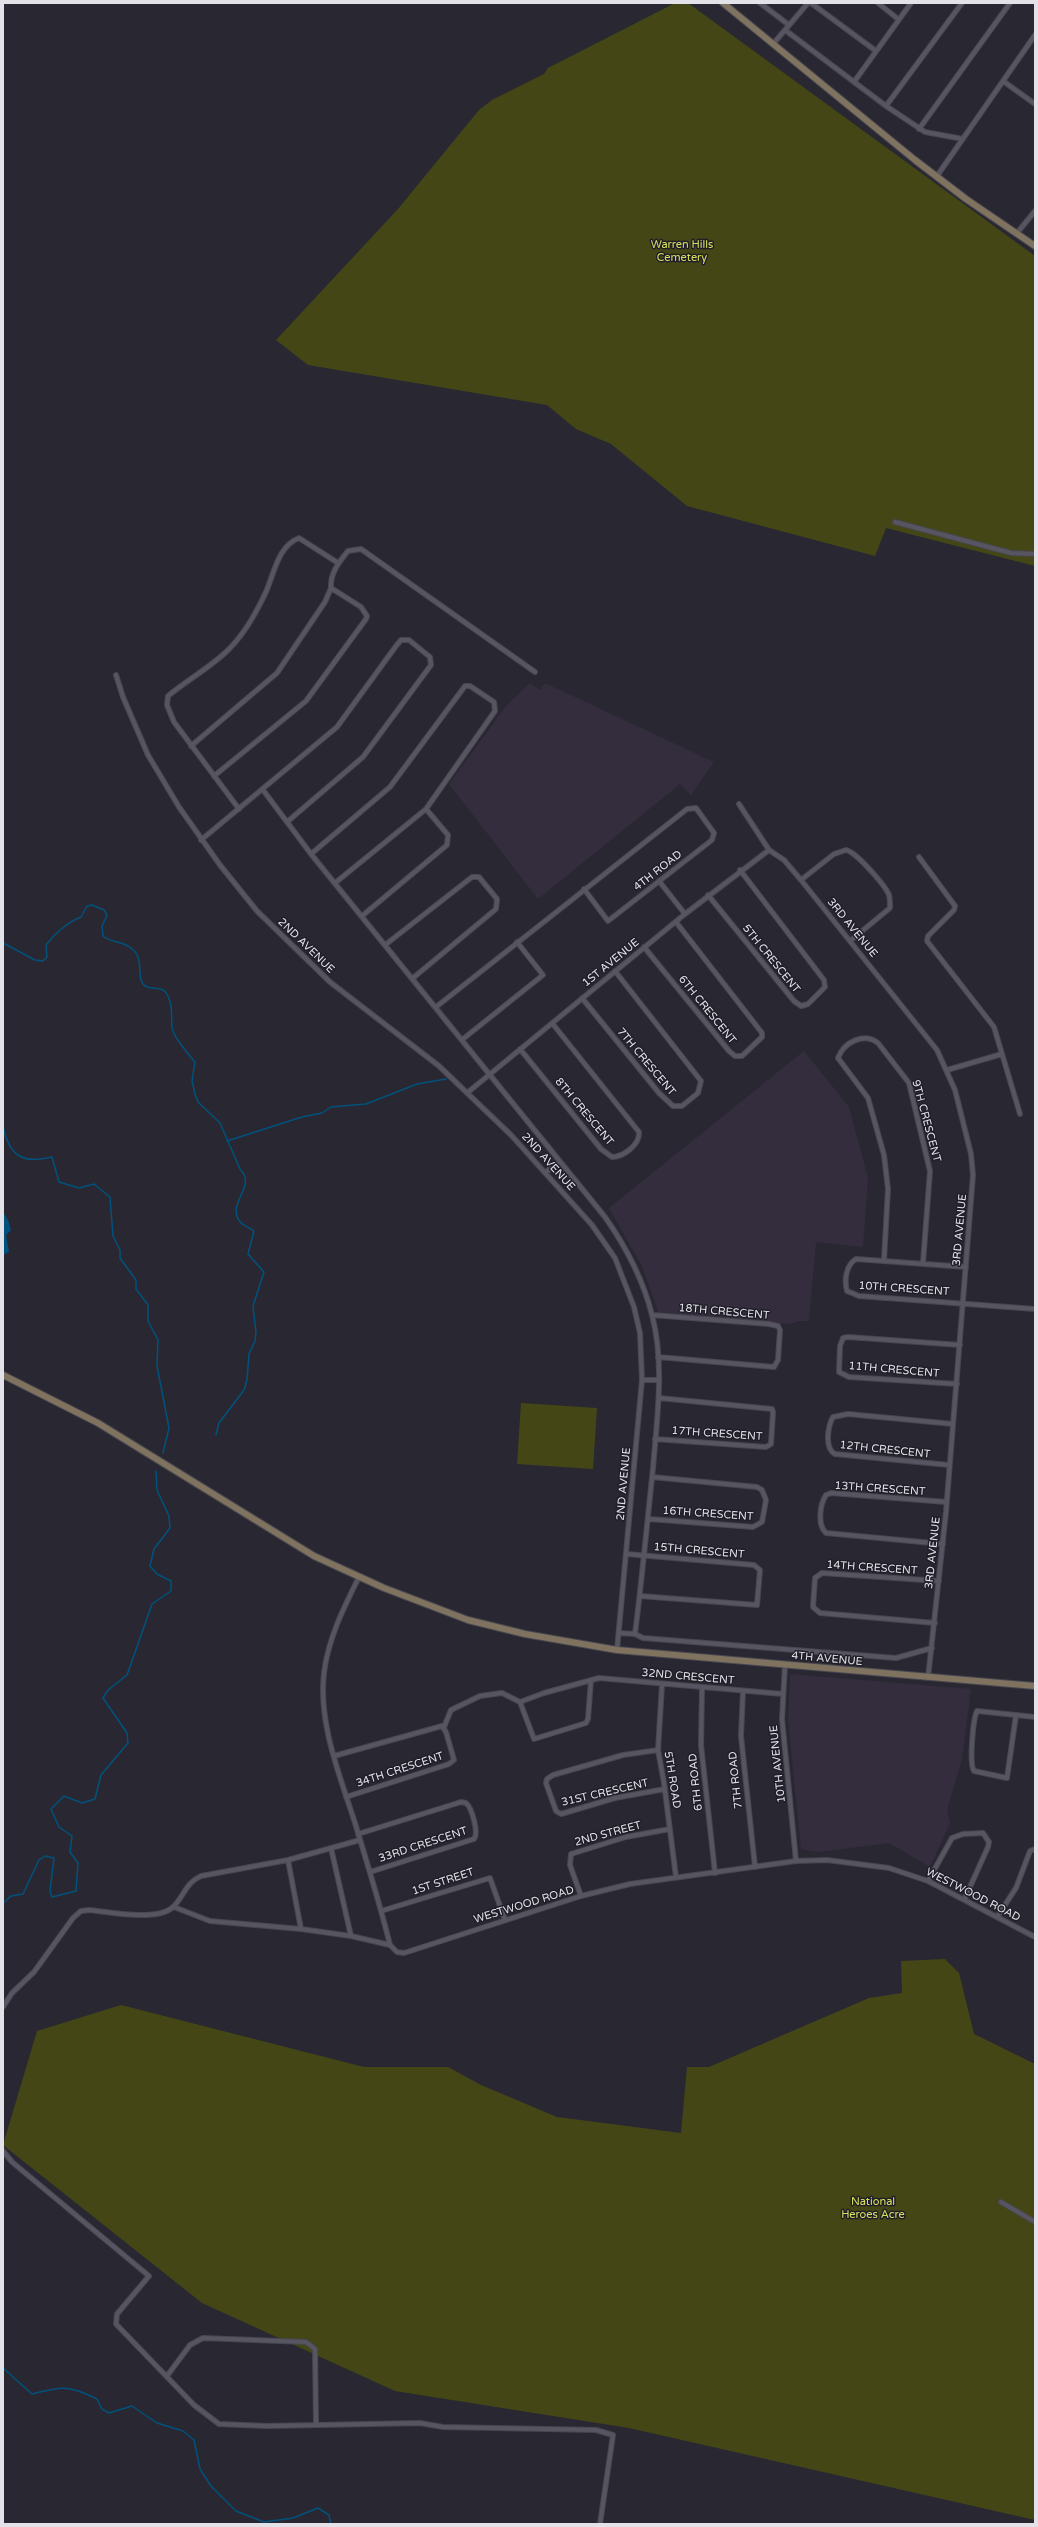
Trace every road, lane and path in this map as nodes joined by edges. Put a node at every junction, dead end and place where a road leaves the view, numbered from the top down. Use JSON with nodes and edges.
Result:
{"nodes":[{"id":1,"x":723,"y":3,"type":"edge"},
{"id":2,"x":760,"y":3,"type":"edge"},
{"id":3,"x":809,"y":3,"type":"edge"},
{"id":4,"x":878,"y":3,"type":"edge"},
{"id":5,"x":911,"y":3,"type":"edge"},
{"id":6,"x":962,"y":3,"type":"edge"},
{"id":7,"x":1010,"y":3,"type":"edge"},
{"id":8,"x":898,"y":19,"type":"junction"},
{"id":9,"x":789,"y":25,"type":"junction"},
{"id":10,"x":785,"y":30,"type":"junction"},
{"id":11,"x":1035,"y":35,"type":"edge"},
{"id":12,"x":773,"y":44,"type":"junction"},
{"id":13,"x":876,"y":51,"type":"junction"},
{"id":14,"x":1003,"y":81,"type":"junction"},
{"id":15,"x":854,"y":82,"type":"junction"},
{"id":16,"x":1035,"y":104,"type":"edge"},
{"id":17,"x":886,"y":106,"type":"junction"},
{"id":18,"x":918,"y":129,"type":"junction"},
{"id":19,"x":963,"y":139,"type":"junction"},
{"id":20,"x":937,"y":176,"type":"junction"},
{"id":21,"x":1035,"y":211,"type":"edge"},
{"id":22,"x":1017,"y":233,"type":"junction"},
{"id":23,"x":1035,"y":246,"type":"edge"},
{"id":24,"x":895,"y":522,"type":"dead end"},
{"id":25,"x":1035,"y":554,"type":"edge"},
{"id":26,"x":338,"y":563,"type":"junction"},
{"id":27,"x":331,"y":588,"type":"junction"},
{"id":28,"x":535,"y":672,"type":"dead end"},
{"id":29,"x":116,"y":675,"type":"dead end"},
{"id":30,"x":191,"y":746,"type":"junction"},
{"id":31,"x":214,"y":776,"type":"junction"},
{"id":32,"x":263,"y":790,"type":"junction"},
{"id":33,"x":739,"y":804,"type":"dead end"},
{"id":34,"x":239,"y":809,"type":"junction"},
{"id":35,"x":426,"y":809,"type":"junction"},
{"id":36,"x":287,"y":822,"type":"junction"},
{"id":37,"x":201,"y":840,"type":"junction"},
{"id":38,"x":769,"y":850,"type":"junction"},
{"id":39,"x":311,"y":854,"type":"junction"},
{"id":40,"x":919,"y":857,"type":"dead end"},
{"id":41,"x":740,"y":870,"type":"junction"},
{"id":42,"x":801,"y":880,"type":"junction"},
{"id":43,"x":659,"y":881,"type":"junction"},
{"id":44,"x":335,"y":883,"type":"junction"},
{"id":45,"x":584,"y":889,"type":"junction"},
{"id":46,"x":708,"y":896,"type":"junction"},
{"id":47,"x":685,"y":914,"type":"junction"},
{"id":48,"x":362,"y":916,"type":"junction"},
{"id":49,"x":676,"y":922,"type":"junction"},
{"id":50,"x":850,"y":941,"type":"junction"},
{"id":51,"x":517,"y":942,"type":"junction"},
{"id":52,"x":386,"y":945,"type":"junction"},
{"id":53,"x":644,"y":947,"type":"junction"},
{"id":54,"x":615,"y":971,"type":"junction"},
{"id":55,"x":413,"y":978,"type":"junction"},
{"id":56,"x":582,"y":998,"type":"junction"},
{"id":57,"x":436,"y":1008,"type":"junction"},
{"id":58,"x":552,"y":1023,"type":"junction"},
{"id":59,"x":463,"y":1039,"type":"junction"},
{"id":60,"x":520,"y":1049,"type":"junction"},
{"id":61,"x":1002,"y":1054,"type":"junction"},
{"id":62,"x":947,"y":1070,"type":"junction"},
{"id":63,"x":490,"y":1073,"type":"junction"},
{"id":64,"x":467,"y":1093,"type":"junction"},
{"id":65,"x":1020,"y":1114,"type":"dead end"},
{"id":66,"x":559,"y":1162,"type":"junction"},
{"id":67,"x":546,"y":1172,"type":"junction"},
{"id":68,"x":884,"y":1260,"type":"junction"},
{"id":69,"x":923,"y":1263,"type":"junction"},
{"id":70,"x":966,"y":1267,"type":"junction"},
{"id":71,"x":964,"y":1303,"type":"junction"},
{"id":72,"x":1035,"y":1309,"type":"edge"},
{"id":73,"x":652,"y":1316,"type":"junction"},
{"id":74,"x":960,"y":1345,"type":"junction"},
{"id":75,"x":658,"y":1357,"type":"junction"},
{"id":76,"x":3,"y":1374,"type":"edge"},
{"id":77,"x":642,"y":1380,"type":"junction"},
{"id":78,"x":658,"y":1380,"type":"junction"},
{"id":79,"x":957,"y":1384,"type":"junction"},
{"id":80,"x":659,"y":1398,"type":"junction"},
{"id":81,"x":953,"y":1424,"type":"junction"},
{"id":82,"x":655,"y":1439,"type":"junction"},
{"id":83,"x":949,"y":1465,"type":"junction"},
{"id":84,"x":652,"y":1478,"type":"junction"},
{"id":85,"x":946,"y":1502,"type":"junction"},
{"id":86,"x":649,"y":1519,"type":"junction"},
{"id":87,"x":942,"y":1544,"type":"junction"},
{"id":88,"x":627,"y":1554,"type":"junction"},
{"id":89,"x":644,"y":1556,"type":"junction"},
{"id":90,"x":359,"y":1577,"type":"junction"},
{"id":91,"x":939,"y":1581,"type":"junction"},
{"id":92,"x":640,"y":1596,"type":"junction"},
{"id":93,"x":935,"y":1623,"type":"junction"},
{"id":94,"x":619,"y":1633,"type":"junction"},
{"id":95,"x":635,"y":1634,"type":"junction"},
{"id":96,"x":932,"y":1648,"type":"junction"},
{"id":97,"x":617,"y":1650,"type":"junction"},
{"id":98,"x":785,"y":1665,"type":"junction"},
{"id":99,"x":928,"y":1679,"type":"junction"},
{"id":100,"x":591,"y":1680,"type":"junction"},
{"id":101,"x":662,"y":1685,"type":"junction"},
{"id":102,"x":1035,"y":1686,"type":"edge"},
{"id":103,"x":702,"y":1688,"type":"junction"},
{"id":104,"x":742,"y":1691,"type":"junction"},
{"id":105,"x":783,"y":1694,"type":"junction"},
{"id":106,"x":520,"y":1702,"type":"junction"},
{"id":107,"x":1016,"y":1715,"type":"junction"},
{"id":108,"x":1035,"y":1717,"type":"edge"},
{"id":109,"x":444,"y":1727,"type":"junction"},
{"id":110,"x":658,"y":1750,"type":"junction"},
{"id":111,"x":334,"y":1756,"type":"junction"},
{"id":112,"x":665,"y":1789,"type":"junction"},
{"id":113,"x":346,"y":1797,"type":"junction"},
{"id":114,"x":670,"y":1829,"type":"junction"},
{"id":115,"x":358,"y":1834,"type":"junction"},
{"id":116,"x":360,"y":1840,"type":"junction"},
{"id":117,"x":331,"y":1848,"type":"junction"},
{"id":118,"x":1035,"y":1849,"type":"edge"},
{"id":119,"x":288,"y":1860,"type":"junction"},
{"id":120,"x":796,"y":1861,"type":"junction"},
{"id":121,"x":755,"y":1867,"type":"junction"},
{"id":122,"x":370,"y":1872,"type":"junction"},
{"id":123,"x":715,"y":1873,"type":"junction"},
{"id":124,"x":676,"y":1877,"type":"junction"},
{"id":125,"x":928,"y":1880,"type":"junction"},
{"id":126,"x":581,"y":1896,"type":"junction"},
{"id":127,"x":965,"y":1898,"type":"junction"},
{"id":128,"x":174,"y":1907,"type":"junction"},
{"id":129,"x":381,"y":1911,"type":"junction"},
{"id":130,"x":997,"y":1917,"type":"junction"},
{"id":131,"x":505,"y":1920,"type":"junction"},
{"id":132,"x":301,"y":1929,"type":"junction"},
{"id":133,"x":351,"y":1936,"type":"junction"},
{"id":134,"x":1035,"y":1936,"type":"edge"},
{"id":135,"x":390,"y":1945,"type":"junction"},
{"id":136,"x":3,"y":2007,"type":"edge"},
{"id":137,"x":3,"y":2151,"type":"edge"},
{"id":138,"x":1001,"y":2202,"type":"dead end"},
{"id":139,"x":1035,"y":2222,"type":"edge"},
{"id":140,"x":167,"y":2376,"type":"junction"},
{"id":141,"x":316,"y":2424,"type":"junction"},
{"id":142,"x":600,"y":2524,"type":"edge"}],
"edges":[{"from":1,"to":12,"type":"street"},
{"from":2,"to":9,"type":"street"},
{"from":3,"to":9,"type":"street"},
{"from":3,"to":13,"type":"street"},
{"from":4,"to":8,"type":"street"},
{"from":5,"to":8,"type":"street"},
{"from":6,"to":17,"type":"street"},
{"from":7,"to":18,"type":"street"},
{"from":8,"to":13,"type":"street"},
{"from":9,"to":10,"type":"street"},
{"from":10,"to":12,"type":"street"},
{"from":10,"to":15,"type":"street"},
{"from":11,"to":14,"type":"street"},
{"from":12,"to":20,"type":"street"},
{"from":13,"to":15,"type":"street"},
{"from":14,"to":16,"type":"street"},
{"from":14,"to":19,"type":"street"},
{"from":15,"to":17,"type":"street"},
{"from":17,"to":18,"type":"street"},
{"from":18,"to":19,"type":"street"},
{"from":19,"to":20,"type":"street"},
{"from":20,"to":22,"type":"street"},
{"from":21,"to":22,"type":"street"},
{"from":22,"to":23,"type":"street"},
{"from":24,"to":25,"type":"street"},
{"from":26,"to":27,"type":"street"},
{"from":26,"to":28,"type":"street"},
{"from":26,"to":30,"type":"street"},
{"from":27,"to":30,"type":"street"},
{"from":27,"to":31,"type":"street"},
{"from":29,"to":37,"type":"street","name":"2ND AVENUE"},
{"from":30,"to":31,"type":"street"},
{"from":31,"to":34,"type":"street"},
{"from":32,"to":34,"type":"street"},
{"from":32,"to":36,"type":"street"},
{"from":32,"to":36,"type":"street"},
{"from":33,"to":38,"type":"street"},
{"from":34,"to":37,"type":"street"},
{"from":35,"to":39,"type":"street"},
{"from":35,"to":44,"type":"street"},
{"from":35,"to":48,"type":"street"},
{"from":36,"to":39,"type":"street"},
{"from":37,"to":64,"type":"street","name":"2ND AVENUE"},
{"from":38,"to":41,"type":"street","name":"1ST AVENUE"},
{"from":38,"to":42,"type":"street","name":"3RD AVENUE"},
{"from":39,"to":44,"type":"street"},
{"from":40,"to":61,"type":"street"},
{"from":41,"to":46,"type":"street","name":"1ST AVENUE"},
{"from":41,"to":46,"type":"street","name":"5TH CRESCENT"},
{"from":42,"to":50,"type":"street","name":"3RD AVENUE"},
{"from":42,"to":50,"type":"street"},
{"from":43,"to":45,"type":"street","name":"4TH ROAD"},
{"from":43,"to":45,"type":"street","name":"4TH ROAD"},
{"from":43,"to":47,"type":"street"},
{"from":44,"to":48,"type":"street"},
{"from":45,"to":51,"type":"street"},
{"from":46,"to":47,"type":"street","name":"1ST AVENUE"},
{"from":47,"to":49,"type":"street","name":"1ST AVENUE"},
{"from":48,"to":52,"type":"street"},
{"from":49,"to":53,"type":"street","name":"1ST AVENUE"},
{"from":49,"to":53,"type":"street","name":"6TH CRESCENT"},
{"from":50,"to":62,"type":"street","name":"3RD AVENUE"},
{"from":51,"to":57,"type":"street"},
{"from":51,"to":59,"type":"street"},
{"from":52,"to":55,"type":"street"},
{"from":52,"to":55,"type":"street"},
{"from":53,"to":54,"type":"street","name":"1ST AVENUE"},
{"from":54,"to":56,"type":"street","name":"1ST AVENUE"},
{"from":54,"to":56,"type":"street","name":"7TH CRESCENT"},
{"from":55,"to":57,"type":"street"},
{"from":56,"to":58,"type":"street","name":"1ST AVENUE"},
{"from":57,"to":59,"type":"street"},
{"from":58,"to":60,"type":"street","name":"1ST AVENUE"},
{"from":58,"to":60,"type":"street","name":"8TH CRESCENT"},
{"from":59,"to":63,"type":"street"},
{"from":60,"to":63,"type":"street","name":"1ST AVENUE"},
{"from":61,"to":62,"type":"street"},
{"from":61,"to":65,"type":"street"},
{"from":62,"to":70,"type":"street","name":"3RD AVENUE"},
{"from":63,"to":64,"type":"street","name":"1ST AVENUE"},
{"from":63,"to":66,"type":"street"},
{"from":64,"to":67,"type":"street","name":"2ND AVENUE"},
{"from":66,"to":67,"type":"street"},
{"from":66,"to":73,"type":"street"},
{"from":67,"to":77,"type":"street","name":"2ND AVENUE"},
{"from":68,"to":69,"type":"street","name":"10TH CRESCENT"},
{"from":68,"to":69,"type":"street","name":"9TH CRESCENT"},
{"from":68,"to":71,"type":"street","name":"10TH CRESCENT"},
{"from":69,"to":70,"type":"street","name":"10TH CRESCENT"},
{"from":70,"to":71,"type":"street","name":"3RD AVENUE"},
{"from":71,"to":72,"type":"street"},
{"from":71,"to":74,"type":"street","name":"3RD AVENUE"},
{"from":73,"to":75,"type":"street"},
{"from":73,"to":75,"type":"street","name":"18TH CRESCENT"},
{"from":74,"to":79,"type":"street","name":"3RD AVENUE"},
{"from":74,"to":79,"type":"street","name":"11TH CRESCENT"},
{"from":75,"to":78,"type":"street"},
{"from":76,"to":90,"type":"street","name":"4TH AVENUE"},
{"from":77,"to":78,"type":"street"},
{"from":77,"to":88,"type":"street","name":"2ND AVENUE"},
{"from":78,"to":80,"type":"street"},
{"from":79,"to":81,"type":"street","name":"3RD AVENUE"},
{"from":80,"to":82,"type":"street"},
{"from":80,"to":82,"type":"street","name":"17TH CRESCENT"},
{"from":81,"to":83,"type":"street","name":"3RD AVENUE"},
{"from":81,"to":83,"type":"street","name":"12TH CRESCENT"},
{"from":82,"to":84,"type":"street"},
{"from":83,"to":85,"type":"street","name":"3RD AVENUE"},
{"from":84,"to":86,"type":"street"},
{"from":84,"to":86,"type":"street","name":"16TH CRESCENT"},
{"from":85,"to":87,"type":"street","name":"3RD AVENUE"},
{"from":85,"to":87,"type":"street","name":"13TH CRESCENT"},
{"from":86,"to":89,"type":"street"},
{"from":87,"to":91,"type":"street","name":"3RD AVENUE"},
{"from":88,"to":89,"type":"street","name":"15TH CRESCENT"},
{"from":88,"to":94,"type":"street","name":"2ND AVENUE"},
{"from":89,"to":92,"type":"street"},
{"from":89,"to":92,"type":"street","name":"15TH CRESCENT"},
{"from":90,"to":97,"type":"street","name":"4TH AVENUE"},
{"from":90,"to":111,"type":"street"},
{"from":91,"to":93,"type":"street","name":"3RD AVENUE"},
{"from":91,"to":93,"type":"street","name":"14TH CRESCENT"},
{"from":92,"to":95,"type":"street"},
{"from":93,"to":96,"type":"street","name":"3RD AVENUE"},
{"from":94,"to":95,"type":"street"},
{"from":94,"to":97,"type":"street","name":"2ND AVENUE"},
{"from":95,"to":96,"type":"street"},
{"from":96,"to":99,"type":"street","name":"3RD AVENUE"},
{"from":97,"to":98,"type":"street","name":"4TH AVENUE"},
{"from":98,"to":99,"type":"street","name":"4TH AVENUE"},
{"from":98,"to":105,"type":"street","name":"10TH AVENUE"},
{"from":99,"to":102,"type":"street","name":"4TH AVENUE"},
{"from":100,"to":101,"type":"street","name":"32ND CRESCENT"},
{"from":100,"to":106,"type":"street","name":"32ND CRESCENT"},
{"from":100,"to":106,"type":"street"},
{"from":101,"to":103,"type":"street","name":"32ND CRESCENT"},
{"from":101,"to":110,"type":"street","name":"5TH ROAD"},
{"from":103,"to":104,"type":"street","name":"32ND CRESCENT"},
{"from":103,"to":123,"type":"street","name":"6TH ROAD"},
{"from":104,"to":105,"type":"street","name":"32ND CRESCENT"},
{"from":104,"to":121,"type":"street","name":"7TH ROAD"},
{"from":105,"to":120,"type":"street","name":"10TH AVENUE"},
{"from":106,"to":109,"type":"street"},
{"from":107,"to":107,"type":"street"},
{"from":107,"to":108,"type":"street"},
{"from":109,"to":111,"type":"street"},
{"from":109,"to":113,"type":"street","name":"34TH CRESCENT"},
{"from":110,"to":112,"type":"street","name":"5TH ROAD"},
{"from":110,"to":112,"type":"street","name":"31ST CRESCENT"},
{"from":111,"to":113,"type":"street"},
{"from":112,"to":114,"type":"street","name":"5TH ROAD"},
{"from":113,"to":115,"type":"street"},
{"from":114,"to":124,"type":"street","name":"5TH ROAD"},
{"from":114,"to":126,"type":"street","name":"2ND STREET"},
{"from":115,"to":116,"type":"street"},
{"from":115,"to":122,"type":"street","name":"33RD CRESCENT"},
{"from":116,"to":117,"type":"street"},
{"from":116,"to":122,"type":"street"},
{"from":117,"to":119,"type":"street"},
{"from":117,"to":133,"type":"street"},
{"from":118,"to":130,"type":"street"},
{"from":119,"to":128,"type":"street"},
{"from":119,"to":132,"type":"street"},
{"from":120,"to":121,"type":"street","name":"WESTWOOD ROAD"},
{"from":120,"to":125,"type":"street","name":"WESTWOOD ROAD"},
{"from":121,"to":123,"type":"street","name":"WESTWOOD ROAD"},
{"from":122,"to":129,"type":"street"},
{"from":123,"to":124,"type":"street","name":"WESTWOOD ROAD"},
{"from":124,"to":126,"type":"street","name":"WESTWOOD ROAD"},
{"from":125,"to":127,"type":"street","name":"WESTWOOD ROAD"},
{"from":125,"to":127,"type":"street"},
{"from":126,"to":131,"type":"street","name":"WESTWOOD ROAD"},
{"from":127,"to":130,"type":"street","name":"WESTWOOD ROAD"},
{"from":128,"to":132,"type":"street","name":"WESTWOOD ROAD"},
{"from":128,"to":136,"type":"street"},
{"from":129,"to":131,"type":"street","name":"1ST STREET"},
{"from":129,"to":135,"type":"street"},
{"from":130,"to":134,"type":"street","name":"WESTWOOD ROAD"},
{"from":131,"to":135,"type":"street","name":"WESTWOOD ROAD"},
{"from":132,"to":133,"type":"street","name":"WESTWOOD ROAD"},
{"from":133,"to":135,"type":"street","name":"WESTWOOD ROAD"},
{"from":137,"to":140,"type":"street"},
{"from":138,"to":139,"type":"street"},
{"from":140,"to":141,"type":"street"},
{"from":140,"to":141,"type":"street"},
{"from":141,"to":142,"type":"street"}]}
